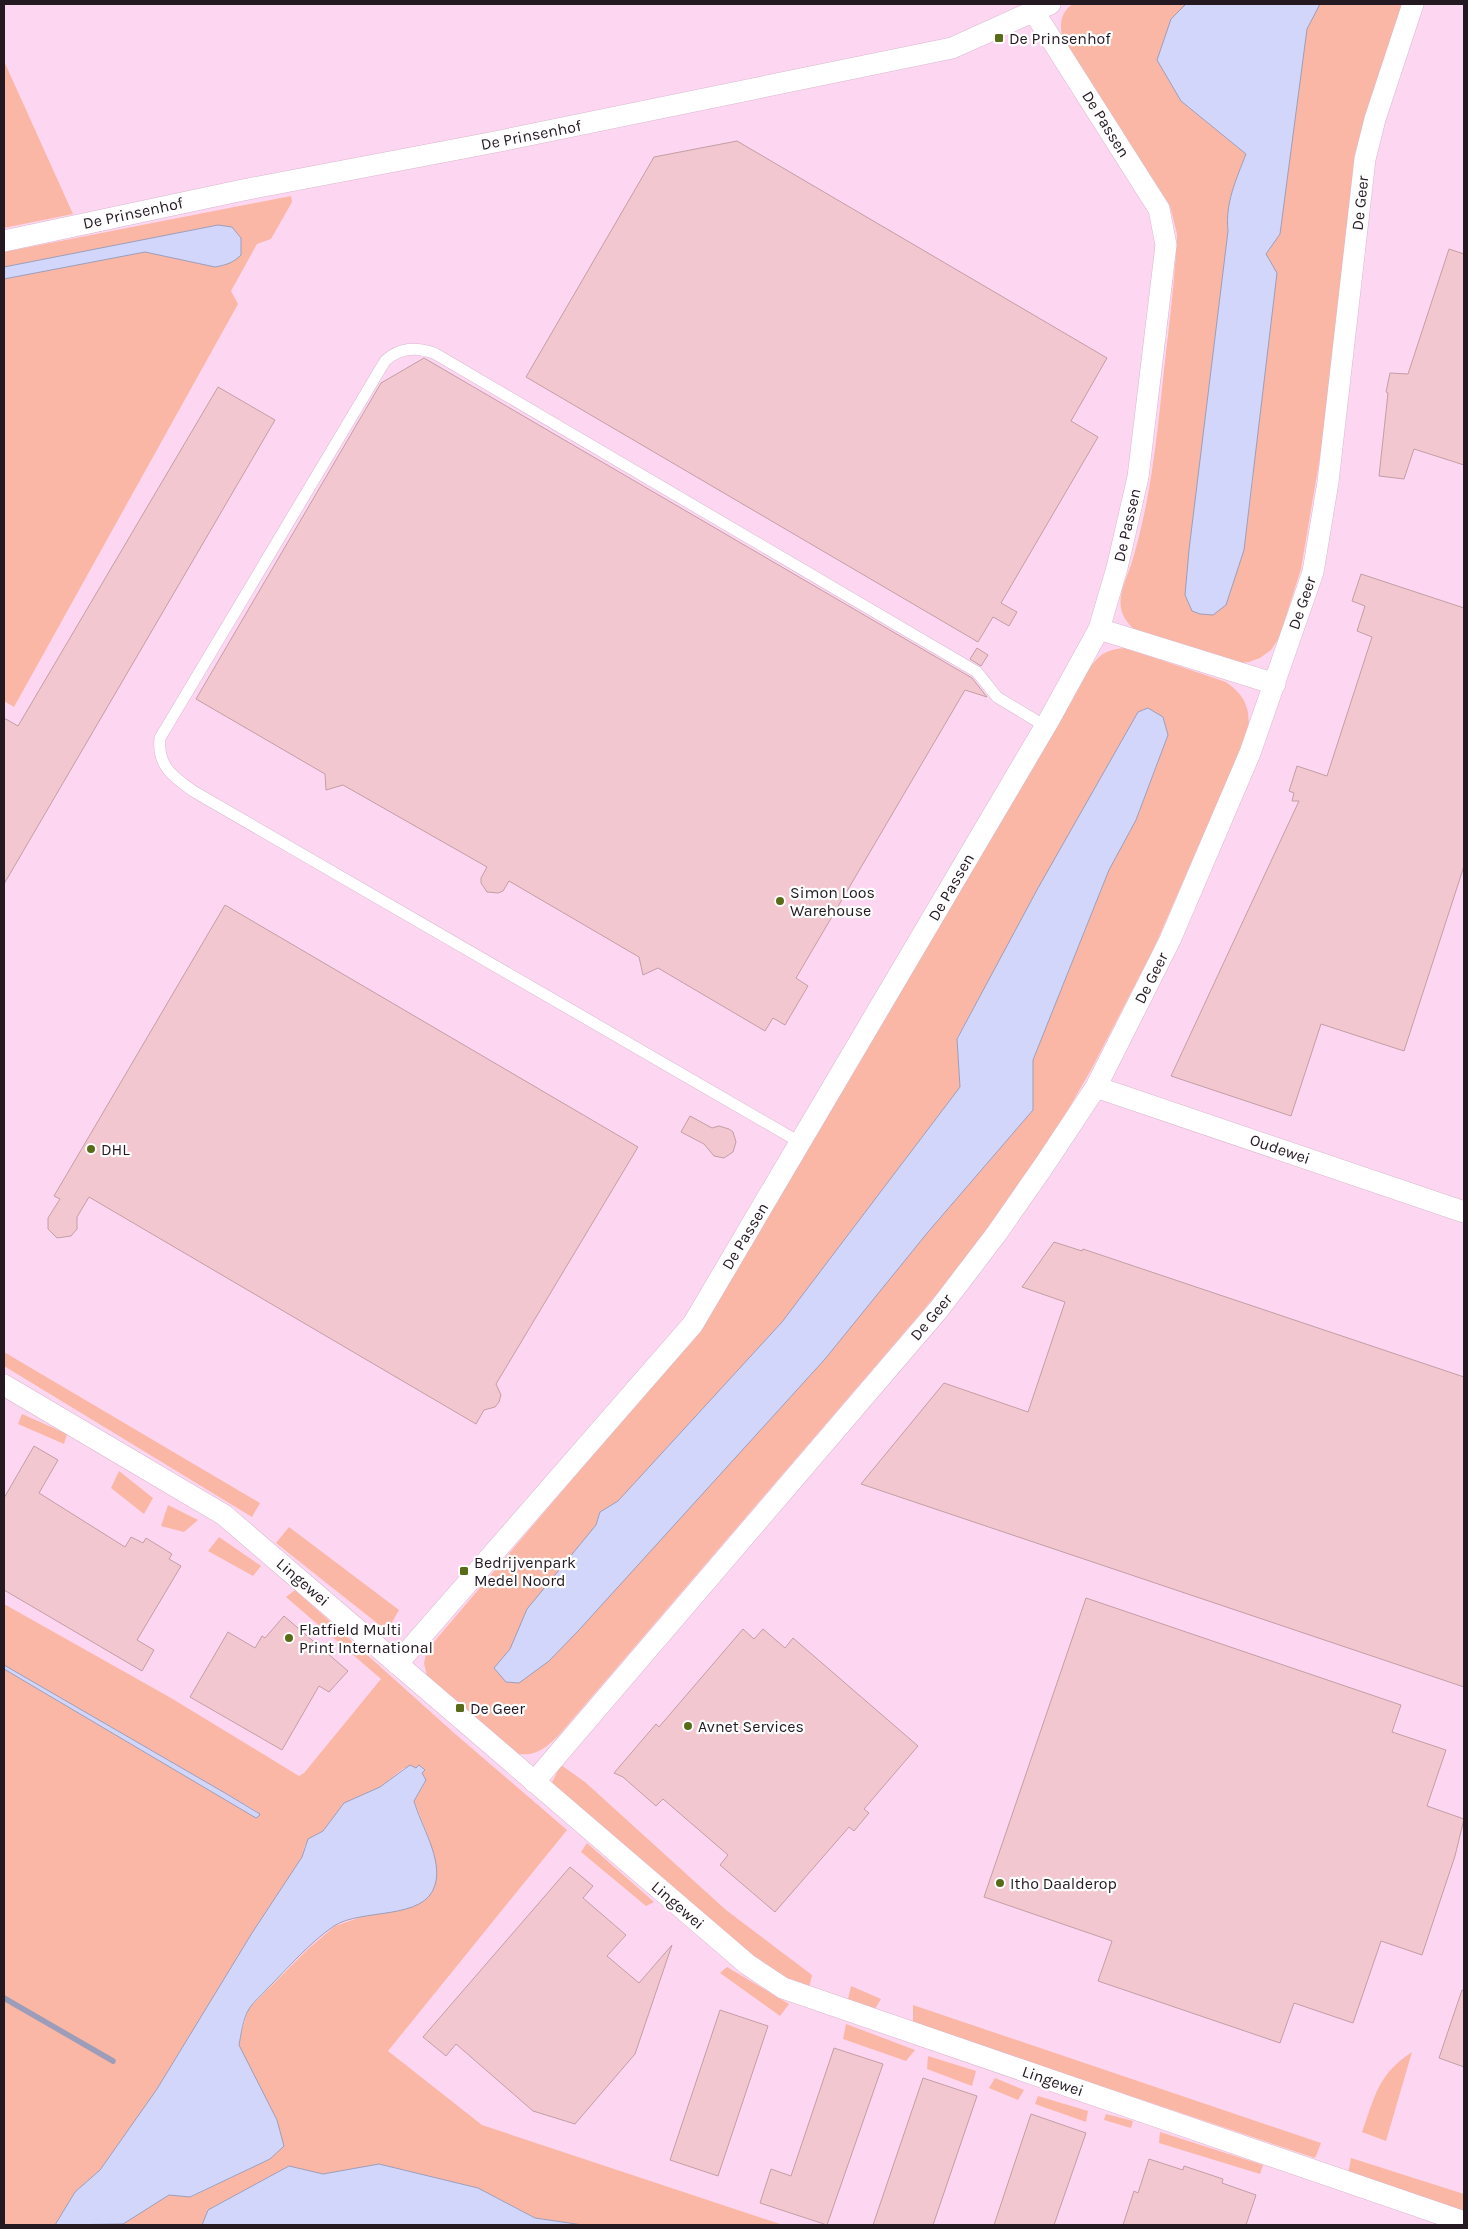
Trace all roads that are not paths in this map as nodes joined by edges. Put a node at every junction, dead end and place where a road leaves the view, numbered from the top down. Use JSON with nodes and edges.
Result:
{"nodes":[{"id":1,"x":1413,"y":4,"type":"edge"},
{"id":2,"x":1042,"y":8,"type":"edge"},
{"id":3,"x":4,"y":241,"type":"edge"},
{"id":4,"x":1099,"y":629,"type":"junction"},
{"id":5,"x":1275,"y":684,"type":"junction"},
{"id":6,"x":1045,"y":726,"type":"junction"},
{"id":7,"x":1096,"y":1087,"type":"junction"},
{"id":8,"x":801,"y":1143,"type":"junction"},
{"id":9,"x":1464,"y":1212,"type":"edge"},
{"id":10,"x":4,"y":1386,"type":"edge"},
{"id":11,"x":397,"y":1664,"type":"junction"},
{"id":12,"x":534,"y":1782,"type":"junction"},
{"id":13,"x":1464,"y":2222,"type":"edge"}],
"edges":[{"from":1,"to":5,"type":"street","name":"De Geer"},
{"from":2,"to":3,"type":"street","name":"De Prinsenhof"},
{"from":2,"to":4,"type":"street","name":"De Passen"},
{"from":4,"to":5,"type":"street"},
{"from":4,"to":6,"type":"street","name":"De Passen"},
{"from":5,"to":7,"type":"street","name":"De Geer"},
{"from":6,"to":8,"type":"street","name":"De Passen"},
{"from":6,"to":8,"type":"lane"},
{"from":7,"to":9,"type":"street","name":"Oudewei"},
{"from":7,"to":12,"type":"street","name":"De Geer"},
{"from":8,"to":11,"type":"street","name":"De Passen"},
{"from":10,"to":11,"type":"street","name":"Lingewei"},
{"from":11,"to":12,"type":"street","name":"Lingewei"},
{"from":12,"to":13,"type":"street","name":"Lingewei"}]}
